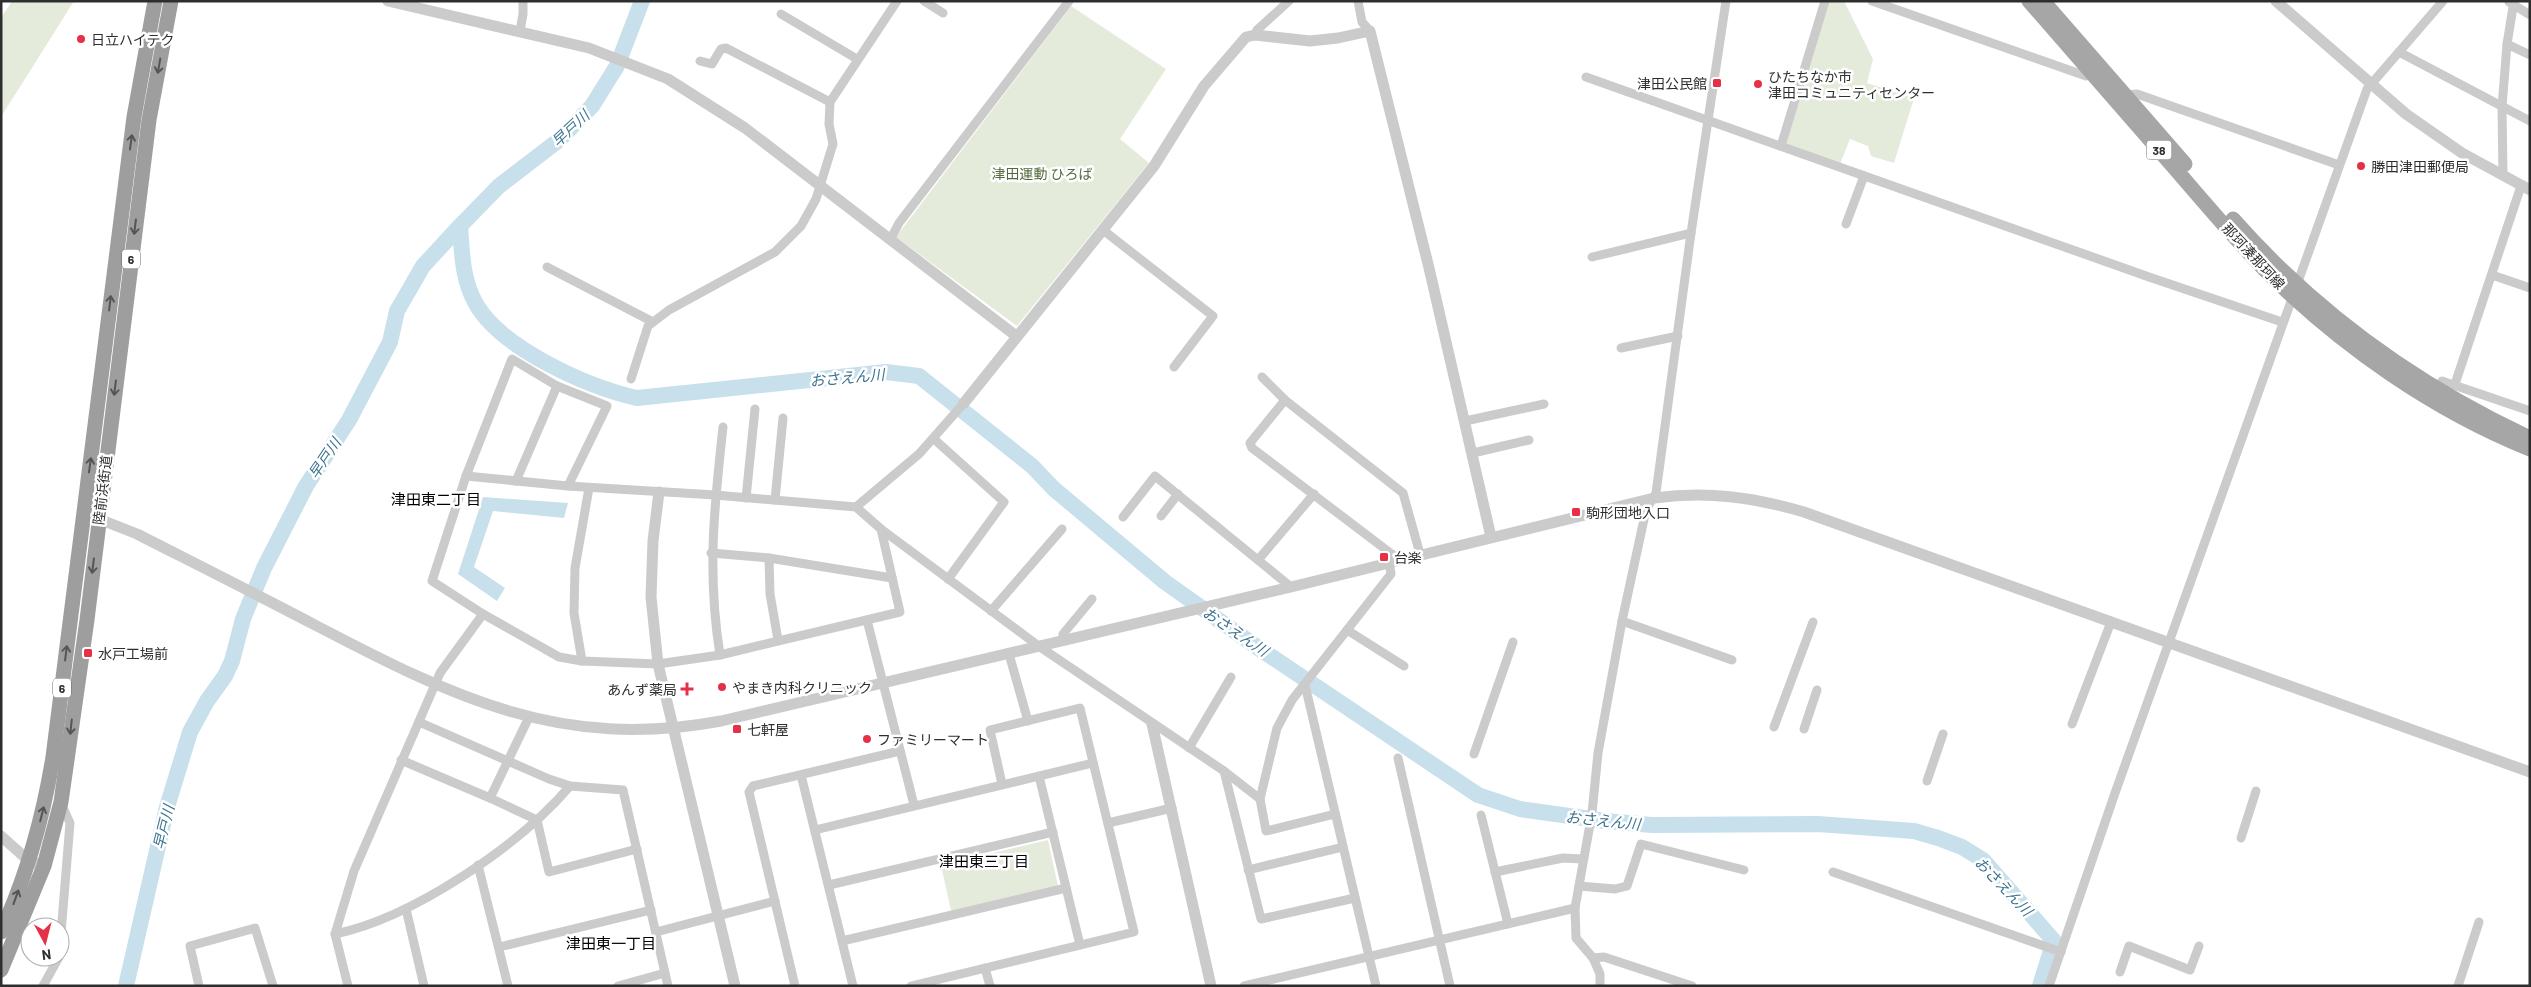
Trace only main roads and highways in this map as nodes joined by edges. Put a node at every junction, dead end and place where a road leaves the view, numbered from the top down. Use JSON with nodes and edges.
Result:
{"nodes":[{"id":1,"x":155,"y":1,"type":"edge"},
{"id":2,"x":171,"y":1,"type":"edge"},
{"id":3,"x":2029,"y":1,"type":"edge"},
{"id":4,"x":2043,"y":1,"type":"edge"},
{"id":5,"x":2294,"y":290,"type":"junction"},
{"id":6,"x":2530,"y":438,"type":"edge"},
{"id":7,"x":2530,"y":449,"type":"edge"},
{"id":8,"x":1,"y":932,"type":"edge"},
{"id":9,"x":1,"y":970,"type":"edge"}],
"edges":[{"from":8,"to":1,"type":"highway","name":"陸前浜街道","number":"6","one_way":true},
{"from":2,"to":9,"type":"highway","name":"陸前浜街道","number":"6","one_way":true},
{"from":3,"to":5,"type":"main road","name":"那珂湊那珂線","number":"38"},
{"from":4,"to":5,"type":"main road","name":"那珂湊那珂線","number":"38"},
{"from":5,"to":6,"type":"main road","name":"那珂湊那珂線","number":"38"},
{"from":5,"to":7,"type":"main road","name":"那珂湊那珂線","number":"38"}]}
